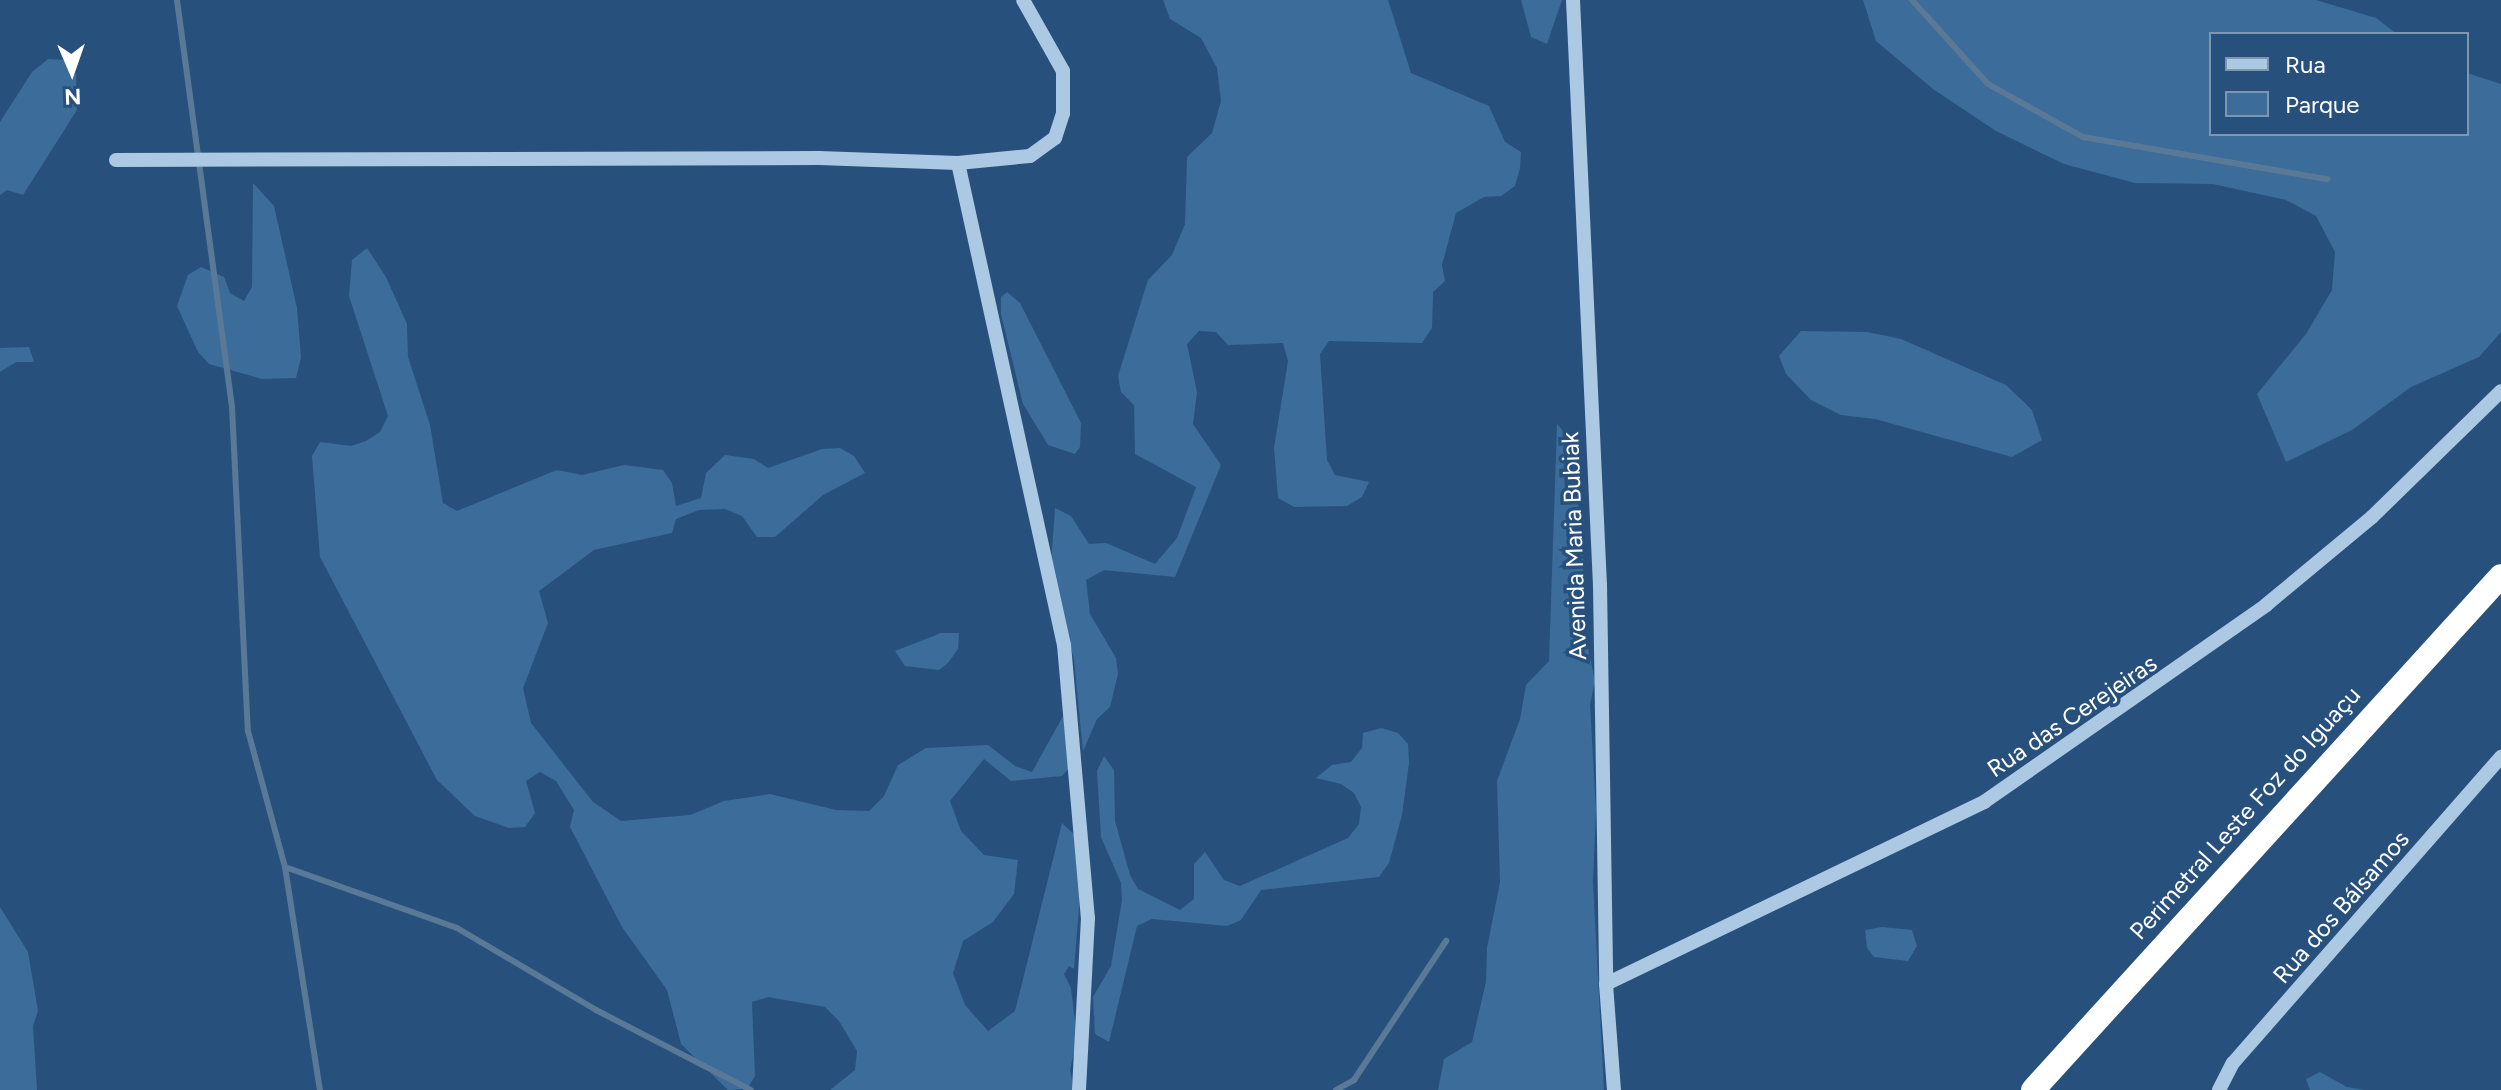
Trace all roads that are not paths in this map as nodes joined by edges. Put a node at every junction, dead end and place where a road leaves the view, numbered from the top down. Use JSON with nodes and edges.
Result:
{"nodes":[{"id":1,"x":1023,"y":0,"type":"edge"},
{"id":2,"x":1573,"y":0,"type":"edge"},
{"id":3,"x":116,"y":160,"type":"dead end"},
{"id":4,"x":958,"y":163,"type":"junction"},
{"id":5,"x":2501,"y":391,"type":"edge"},
{"id":6,"x":2501,"y":576,"type":"edge"},
{"id":7,"x":2501,"y":757,"type":"edge"},
{"id":8,"x":1606,"y":984,"type":"junction"},
{"id":9,"x":1079,"y":1090,"type":"edge"},
{"id":10,"x":1614,"y":1090,"type":"edge"},
{"id":11,"x":2033,"y":1090,"type":"edge"},
{"id":12,"x":2219,"y":1090,"type":"edge"}],
"edges":[{"from":1,"to":4,"type":"street"},
{"from":2,"to":8,"type":"street","name":"Avenida Maria Bubiak"},
{"from":3,"to":4,"type":"street"},
{"from":4,"to":9,"type":"street"},
{"from":5,"to":8,"type":"street","name":"Rua das Cerejeiras"},
{"from":6,"to":11,"type":"highway","name":"Perimetral Leste Foz do Iguaçu"},
{"from":7,"to":12,"type":"street","name":"Rua dos Bálsamos"},
{"from":8,"to":10,"type":"street","name":"Avenida Maria Bubiak"}]}
